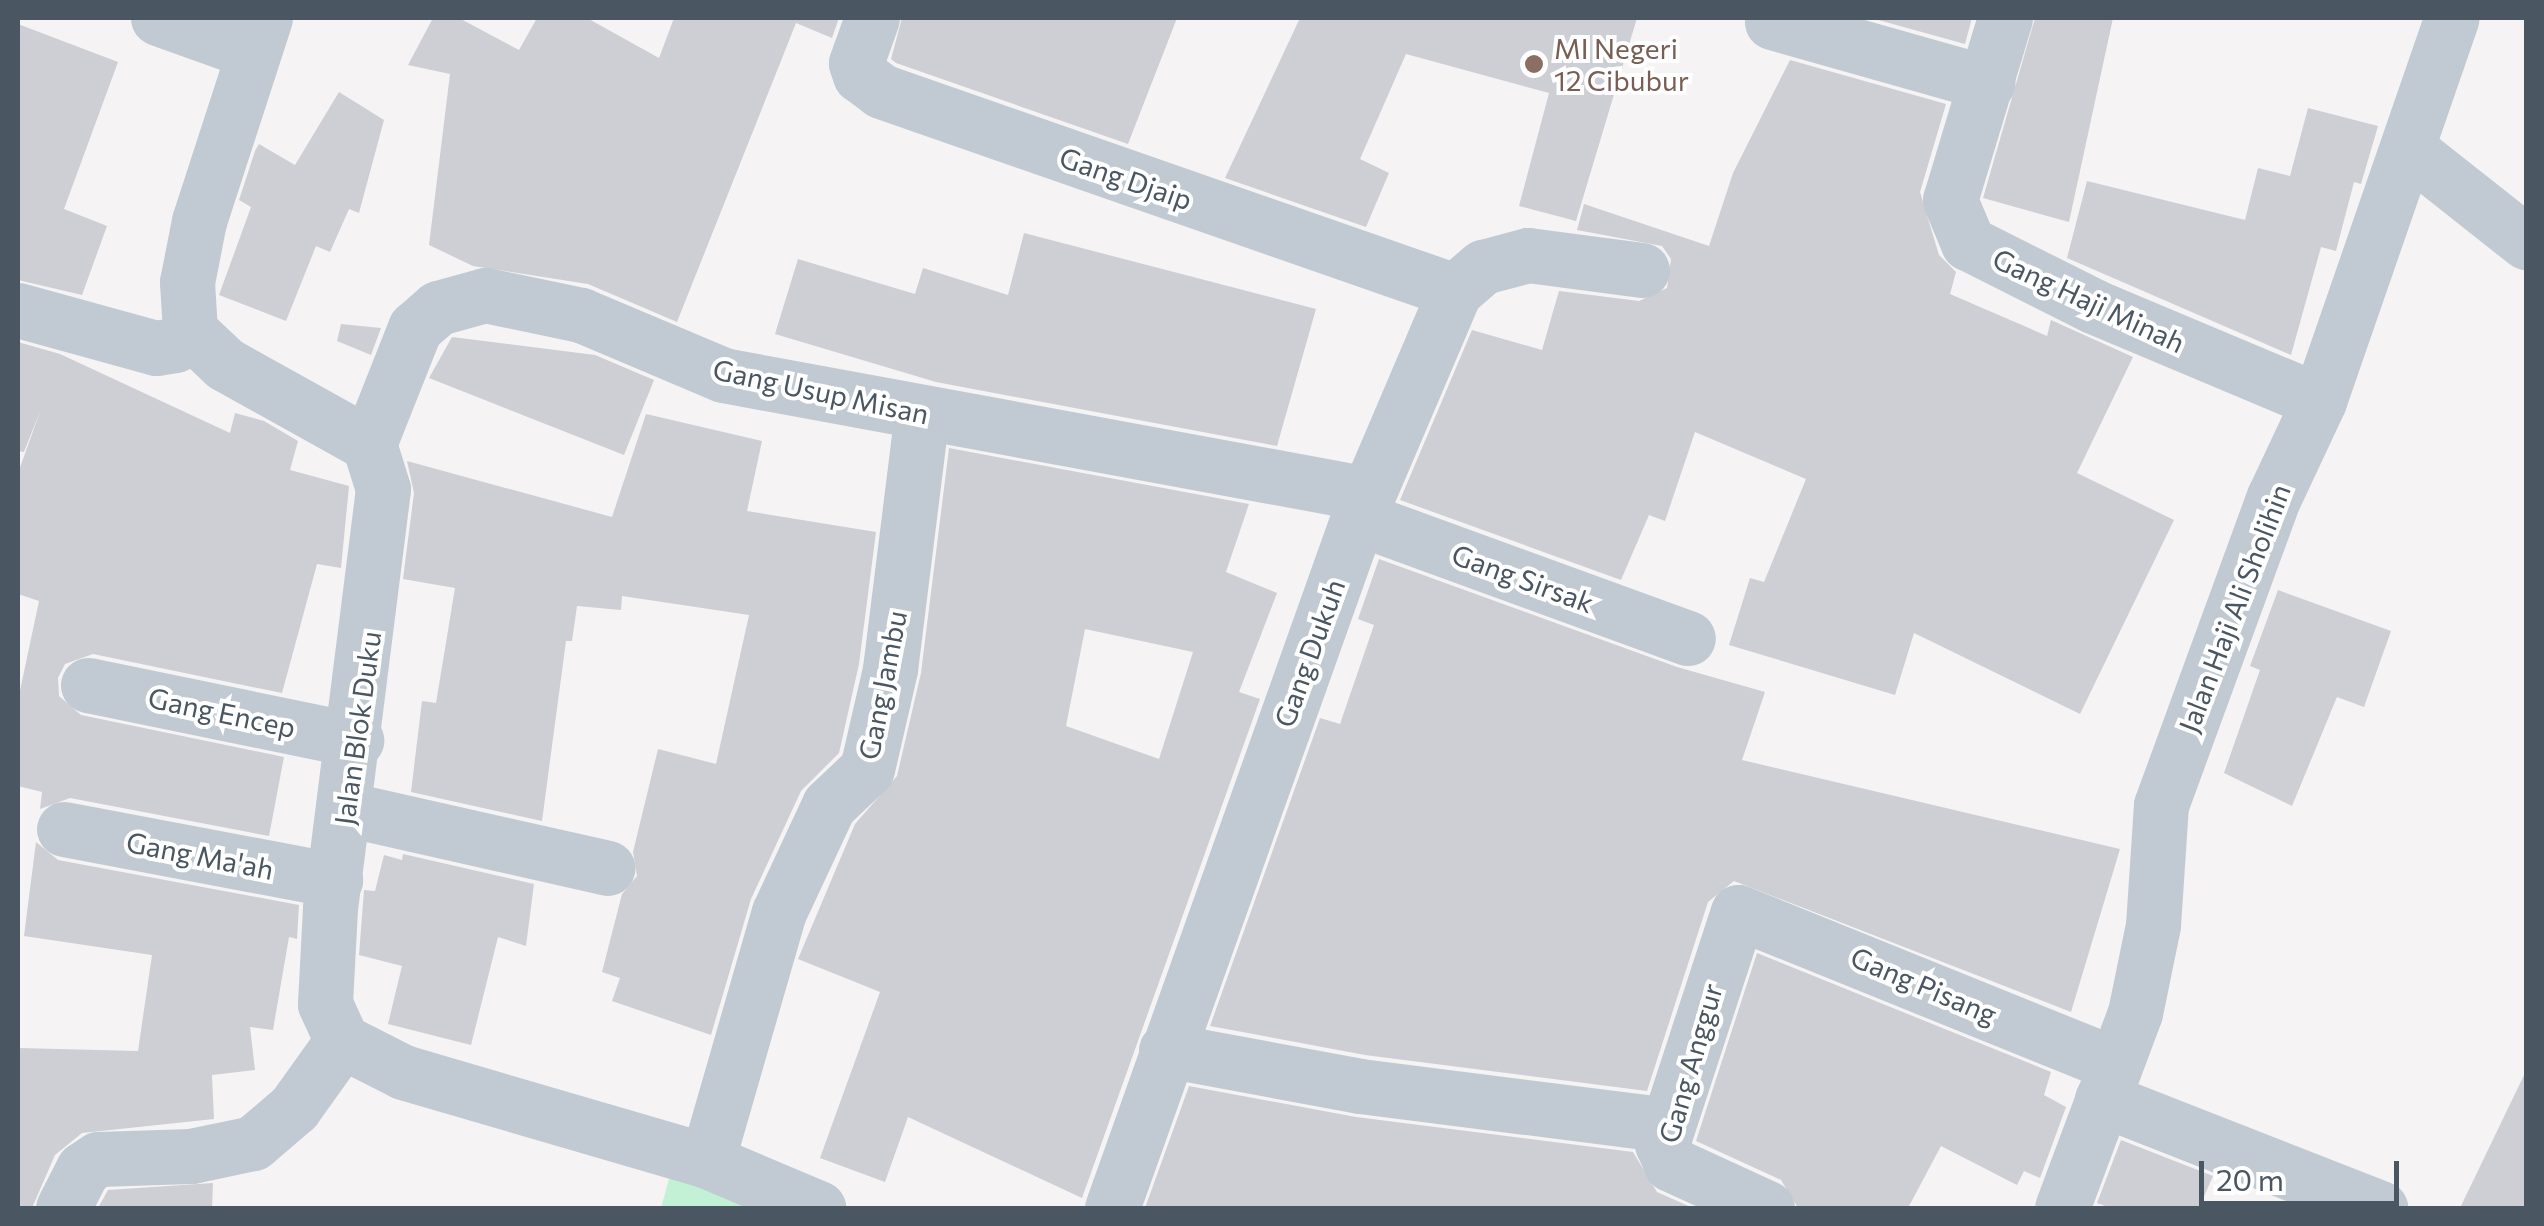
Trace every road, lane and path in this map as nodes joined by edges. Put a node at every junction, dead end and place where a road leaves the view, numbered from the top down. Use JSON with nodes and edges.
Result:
{"nodes":[{"id":1,"x":158,"y":18,"type":"edge"},
{"id":2,"x":872,"y":18,"type":"edge"},
{"id":3,"x":2005,"y":18,"type":"edge"},
{"id":4,"x":2452,"y":18,"type":"edge"},
{"id":5,"x":1772,"y":22,"type":"dead end"},
{"id":6,"x":258,"y":34,"type":"edge"},
{"id":7,"x":1988,"y":83,"type":"junction"},
{"id":8,"x":2407,"y":148,"type":"junction"},
{"id":9,"x":2526,"y":242,"type":"edge"},
{"id":10,"x":1642,"y":270,"type":"dead end"},
{"id":11,"x":1455,"y":290,"type":"junction"},
{"id":12,"x":18,"y":310,"type":"edge"},
{"id":13,"x":190,"y":331,"type":"junction"},
{"id":14,"x":2319,"y":401,"type":"junction"},
{"id":15,"x":922,"y":413,"type":"junction"},
{"id":16,"x":368,"y":444,"type":"junction"},
{"id":17,"x":1363,"y":506,"type":"junction"},
{"id":18,"x":1688,"y":638,"type":"dead end"},
{"id":19,"x":88,"y":685,"type":"dead end"},
{"id":20,"x":356,"y":740,"type":"junction"},
{"id":21,"x":346,"y":809,"type":"junction"},
{"id":22,"x":64,"y":829,"type":"dead end"},
{"id":23,"x":607,"y":868,"type":"dead end"},
{"id":24,"x":335,"y":880,"type":"junction"},
{"id":25,"x":1733,"y":916,"type":"joint"},
{"id":26,"x":342,"y":1041,"type":"junction"},
{"id":27,"x":1166,"y":1050,"type":"junction"},
{"id":28,"x":2109,"y":1082,"type":"junction"},
{"id":29,"x":1668,"y":1124,"type":"junction"},
{"id":30,"x":707,"y":1161,"type":"junction"},
{"id":31,"x":63,"y":1208,"type":"edge"},
{"id":32,"x":818,"y":1208,"type":"edge"},
{"id":33,"x":1112,"y":1208,"type":"edge"},
{"id":34,"x":1767,"y":1208,"type":"edge"},
{"id":35,"x":2062,"y":1208,"type":"edge"},
{"id":36,"x":2380,"y":1208,"type":"edge"}],
"edges":[{"from":1,"to":6,"type":"street"},
{"from":2,"to":11,"type":"street","name":"Gang Djaip"},
{"from":3,"to":7,"type":"street","name":"Gang Haji Minah"},
{"from":4,"to":8,"type":"street","name":"Jalan Haji Ali Sholihin"},
{"from":5,"to":7,"type":"street"},
{"from":6,"to":13,"type":"street"},
{"from":7,"to":14,"type":"street","name":"Gang Haji Minah"},
{"from":8,"to":9,"type":"street"},
{"from":8,"to":14,"type":"street","name":"Jalan Haji Ali Sholihin"},
{"from":10,"to":11,"type":"street"},
{"from":11,"to":17,"type":"street","name":"Gang Dukuh"},
{"from":12,"to":13,"type":"street"},
{"from":13,"to":16,"type":"street"},
{"from":14,"to":28,"type":"street","name":"Jalan Haji Ali Sholihin"},
{"from":15,"to":16,"type":"street","name":"Gang Usup Misan"},
{"from":15,"to":17,"type":"street","name":"Gang Usup Misan"},
{"from":15,"to":30,"type":"street","name":"Gang Jambu"},
{"from":16,"to":20,"type":"street","name":"Jalan Blok Duku"},
{"from":17,"to":18,"type":"street","name":"Gang Sirsak"},
{"from":17,"to":27,"type":"street","name":"Gang Dukuh"},
{"from":19,"to":20,"type":"street","name":"Gang Encep"},
{"from":20,"to":21,"type":"street","name":"Jalan Blok Duku"},
{"from":21,"to":23,"type":"street"},
{"from":21,"to":24,"type":"street","name":"Jalan Blok Duku"},
{"from":22,"to":24,"type":"street","name":"Gang Ma'ah"},
{"from":24,"to":26,"type":"street","name":"Jalan Blok Duku"},
{"from":25,"to":28,"type":"street","name":"Gang Pisang"},
{"from":25,"to":29,"type":"street","name":"Gang Anggur"},
{"from":26,"to":30,"type":"street"},
{"from":26,"to":31,"type":"street"},
{"from":27,"to":29,"type":"street"},
{"from":27,"to":33,"type":"street","name":"Gang Dukuh"},
{"from":28,"to":35,"type":"street","name":"Jalan Haji Ali Sholihin"},
{"from":28,"to":36,"type":"street"},
{"from":29,"to":34,"type":"street","name":"Gang Anggur"},
{"from":30,"to":32,"type":"street"}]}
